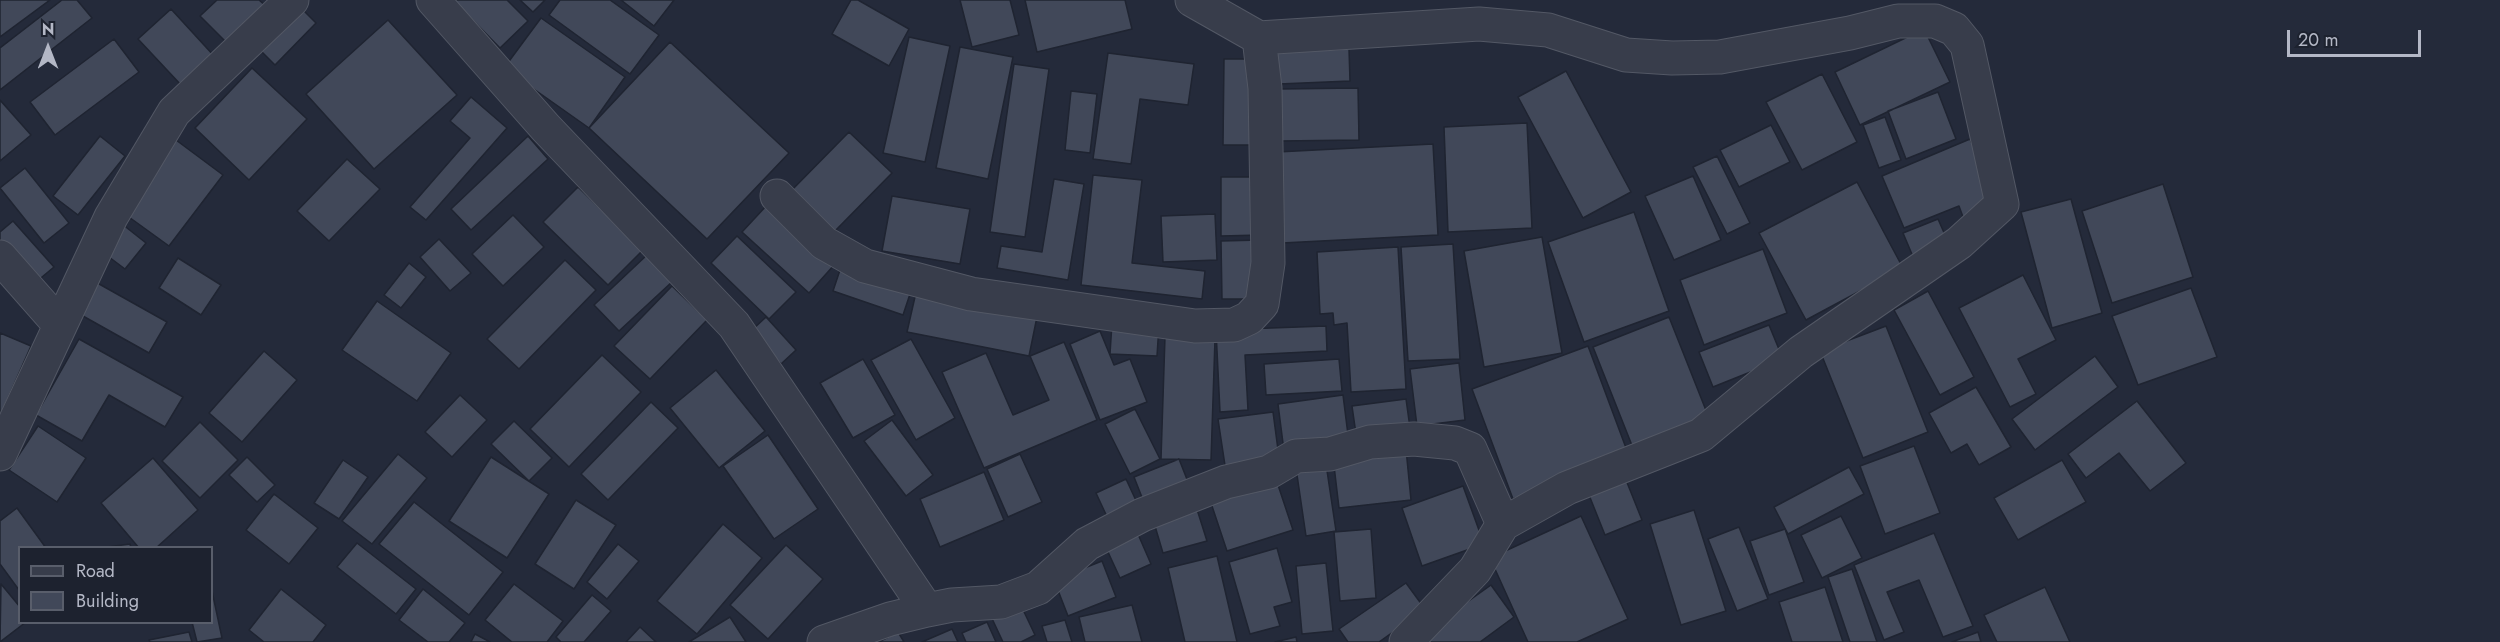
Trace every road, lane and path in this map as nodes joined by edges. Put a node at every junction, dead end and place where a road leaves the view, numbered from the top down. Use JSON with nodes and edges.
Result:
{"nodes":[{"id":1,"x":292,"y":0,"type":"edge"},
{"id":2,"x":433,"y":0,"type":"edge"},
{"id":3,"x":1191,"y":0,"type":"edge"},
{"id":4,"x":1259,"y":38,"type":"junction"},
{"id":5,"x":777,"y":196,"type":"dead end"},
{"id":6,"x":0,"y":257,"type":"edge"},
{"id":7,"x":59,"y":324,"type":"junction"},
{"id":8,"x":0,"y":454,"type":"edge"},
{"id":9,"x":1503,"y":524,"type":"junction"},
{"id":10,"x":927,"y":610,"type":"junction"},
{"id":11,"x":824,"y":642,"type":"edge"},
{"id":12,"x":1406,"y":642,"type":"edge"}],
"edges":[{"from":1,"to":7,"type":"street"},
{"from":2,"to":10,"type":"street"},
{"from":3,"to":4,"type":"street"},
{"from":4,"to":5,"type":"street"},
{"from":4,"to":9,"type":"street"},
{"from":6,"to":7,"type":"street"},
{"from":7,"to":8,"type":"street"},
{"from":9,"to":10,"type":"street"},
{"from":9,"to":12,"type":"street"},
{"from":10,"to":11,"type":"street"}]}
